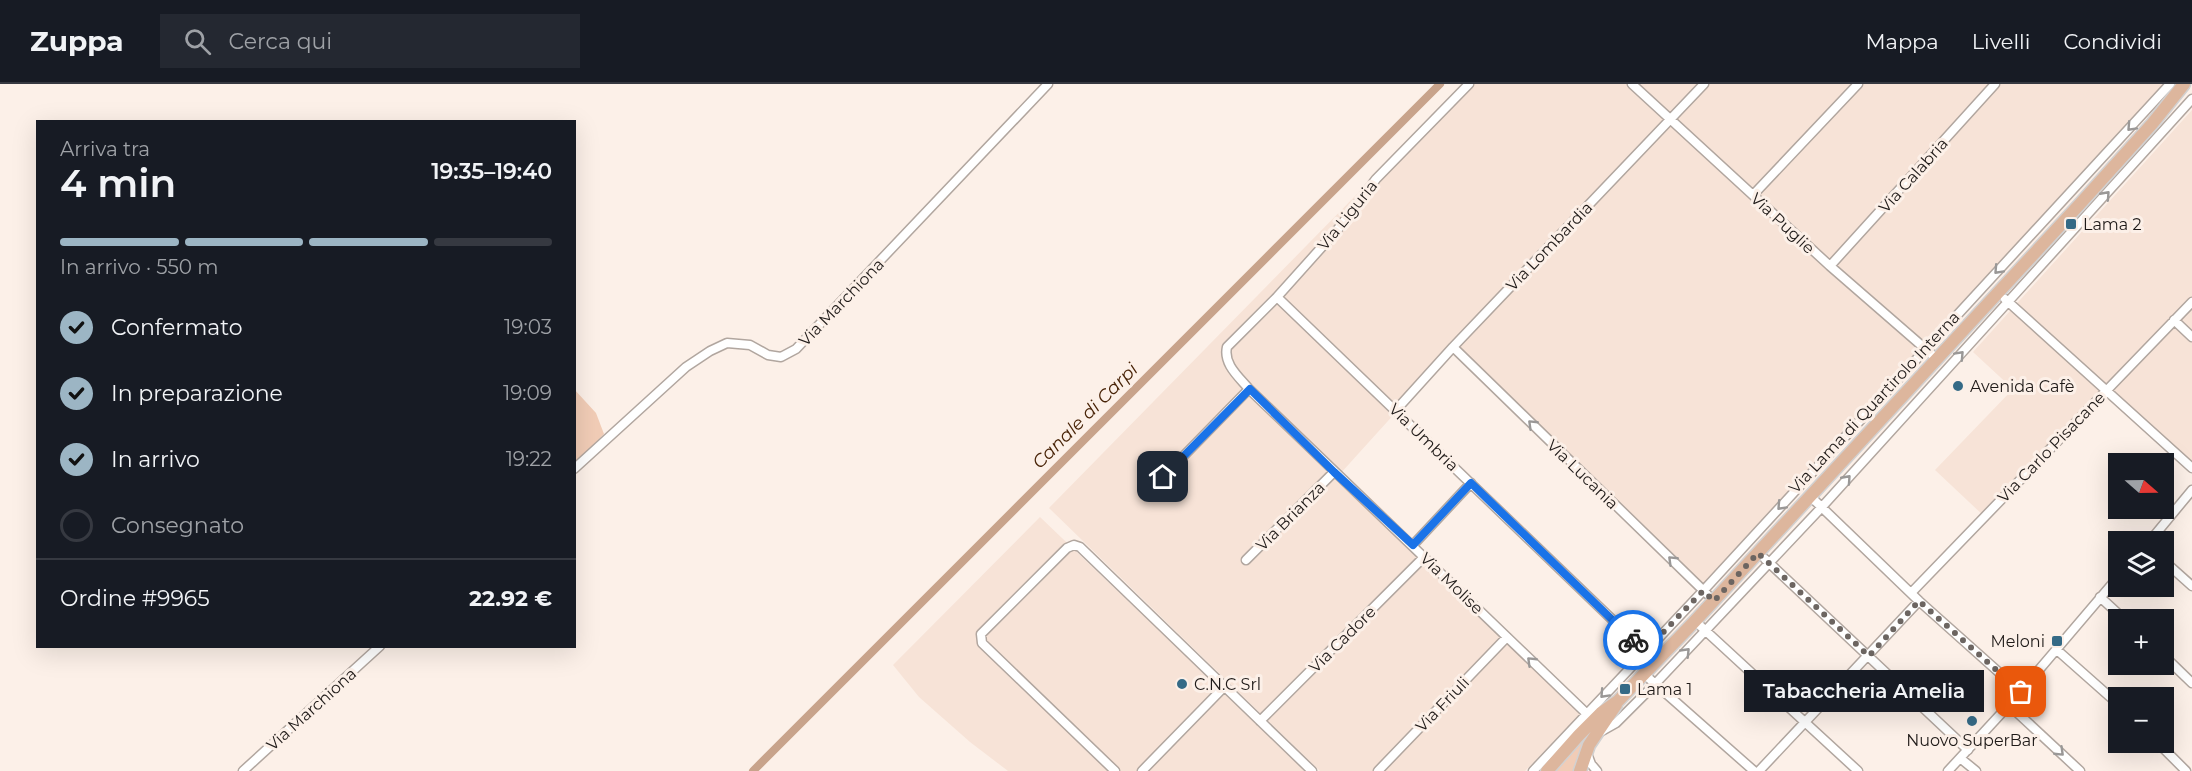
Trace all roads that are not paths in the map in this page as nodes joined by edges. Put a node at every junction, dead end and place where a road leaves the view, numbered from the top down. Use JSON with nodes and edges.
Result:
{"nodes":[{"id":1,"x":1048,"y":84,"type":"edge"},
{"id":2,"x":1469,"y":84,"type":"edge"},
{"id":3,"x":1632,"y":84,"type":"edge"},
{"id":4,"x":1704,"y":84,"type":"edge"},
{"id":5,"x":1858,"y":84,"type":"edge"},
{"id":6,"x":1995,"y":84,"type":"edge"},
{"id":7,"x":2170,"y":84,"type":"edge"},
{"id":8,"x":2184,"y":84,"type":"edge"},
{"id":9,"x":2192,"y":88,"type":"edge"},
{"id":10,"x":2192,"y":99,"type":"edge"},
{"id":11,"x":1670,"y":119,"type":"junction"},
{"id":12,"x":2152,"y":124,"type":"junction"},
{"id":13,"x":1754,"y":195,"type":"junction"},
{"id":14,"x":1830,"y":266,"type":"junction"},
{"id":15,"x":1998,"y":293,"type":"junction"},
{"id":16,"x":1277,"y":297,"type":"junction"},
{"id":17,"x":2192,"y":302,"type":"edge"},
{"id":18,"x":2008,"y":303,"type":"junction"},
{"id":19,"x":2174,"y":320,"type":"junction"},
{"id":20,"x":2192,"y":337,"type":"edge"},
{"id":21,"x":1227,"y":347,"type":"joint"},
{"id":22,"x":1453,"y":347,"type":"junction"},
{"id":23,"x":1925,"y":349,"type":"junction"},
{"id":24,"x":1937,"y":359,"type":"junction"},
{"id":25,"x":1250,"y":389,"type":"junction"},
{"id":26,"x":2106,"y":391,"type":"junction"},
{"id":27,"x":1920,"y":398,"type":"junction"},
{"id":28,"x":1900,"y":399,"type":"junction"},
{"id":29,"x":1396,"y":410,"type":"junction"},
{"id":30,"x":576,"y":466,"type":"edge"},
{"id":31,"x":2192,"y":468,"type":"edge"},
{"id":32,"x":1334,"y":472,"type":"junction"},
{"id":33,"x":1163,"y":477,"type":"dead end"},
{"id":34,"x":1471,"y":483,"type":"junction"},
{"id":35,"x":2192,"y":490,"type":"edge"},
{"id":36,"x":1810,"y":496,"type":"junction"},
{"id":37,"x":1821,"y":508,"type":"junction"},
{"id":38,"x":2158,"y":531,"type":"edge"},
{"id":39,"x":1413,"y":545,"type":"junction"},
{"id":40,"x":1758,"y":553,"type":"junction"},
{"id":41,"x":1424,"y":557,"type":"junction"},
{"id":42,"x":1246,"y":560,"type":"dead end"},
{"id":43,"x":1768,"y":563,"type":"junction"},
{"id":44,"x":2174,"y":570,"type":"edge"},
{"id":45,"x":2192,"y":586,"type":"edge"},
{"id":46,"x":2108,"y":588,"type":"edge"},
{"id":47,"x":1703,"y":591,"type":"junction"},
{"id":48,"x":1911,"y":593,"type":"junction"},
{"id":49,"x":2100,"y":597,"type":"junction"},
{"id":50,"x":1714,"y":601,"type":"junction"},
{"id":51,"x":1919,"y":601,"type":"junction"},
{"id":52,"x":2113,"y":609,"type":"edge"},
{"id":53,"x":1695,"y":621,"type":"junction"},
{"id":54,"x":1706,"y":631,"type":"junction"},
{"id":55,"x":1507,"y":637,"type":"junction"},
{"id":56,"x":378,"y":648,"type":"edge"},
{"id":57,"x":2057,"y":650,"type":"junction"},
{"id":58,"x":1646,"y":652,"type":"junction"},
{"id":59,"x":1869,"y":656,"type":"junction"},
{"id":60,"x":2174,"y":666,"type":"edge"},
{"id":61,"x":1644,"y":674,"type":"junction"},
{"id":62,"x":2192,"y":683,"type":"edge"},
{"id":63,"x":1655,"y":684,"type":"junction"},
{"id":64,"x":1224,"y":687,"type":"junction"},
{"id":65,"x":2021,"y":692,"type":"junction"},
{"id":66,"x":2108,"y":695,"type":"edge"},
{"id":67,"x":1618,"y":701,"type":"junction"},
{"id":68,"x":2009,"y":705,"type":"junction"},
{"id":69,"x":1587,"y":713,"type":"junction"},
{"id":70,"x":1260,"y":722,"type":"junction"},
{"id":71,"x":1805,"y":722,"type":"junction"},
{"id":72,"x":1596,"y":734,"type":"junction"},
{"id":73,"x":1968,"y":750,"type":"junction"},
{"id":74,"x":1586,"y":751,"type":"junction"},
{"id":75,"x":2168,"y":753,"type":"edge"},
{"id":76,"x":1960,"y":758,"type":"junction"},
{"id":77,"x":243,"y":771,"type":"edge"},
{"id":78,"x":1115,"y":771,"type":"edge"},
{"id":79,"x":1142,"y":771,"type":"edge"},
{"id":80,"x":1312,"y":771,"type":"edge"},
{"id":81,"x":1378,"y":771,"type":"edge"},
{"id":82,"x":1533,"y":771,"type":"edge"},
{"id":83,"x":1547,"y":771,"type":"edge"},
{"id":84,"x":1580,"y":771,"type":"edge"},
{"id":85,"x":1598,"y":771,"type":"edge"},
{"id":86,"x":1754,"y":771,"type":"edge"},
{"id":87,"x":1759,"y":771,"type":"edge"},
{"id":88,"x":1858,"y":771,"type":"edge"},
{"id":89,"x":1948,"y":771,"type":"edge"},
{"id":90,"x":1976,"y":771,"type":"edge"},
{"id":91,"x":2079,"y":771,"type":"edge"},
{"id":92,"x":2186,"y":771,"type":"edge"}],
"edges":[{"from":1,"to":30,"type":"street","name":"Via Marchiona"},
{"from":2,"to":16,"type":"street","name":"Via Liguria"},
{"from":3,"to":11,"type":"street","name":"Via Puglie"},
{"from":4,"to":11,"type":"street","name":"Via Lombardia"},
{"from":5,"to":13,"type":"street"},
{"from":6,"to":14,"type":"street","name":"Via Calabria"},
{"from":7,"to":23,"type":"street","one_way":true},
{"from":8,"to":12,"type":"main road","name":"Via Lama di Quartirolo Interna"},
{"from":9,"to":12,"type":"main road","name":"Via Lama di Quartirolo Interna"},
{"from":18,"to":10,"type":"street","one_way":true},
{"from":11,"to":13,"type":"street","name":"Via Puglie"},
{"from":11,"to":22,"type":"street","name":"Via Lombardia"},
{"from":12,"to":15,"type":"main road","name":"Via Lama di Quartirolo Interna"},
{"from":13,"to":14,"type":"street","name":"Via Puglie"},
{"from":14,"to":23,"type":"street","name":"Via Puglie"},
{"from":15,"to":18,"type":"street"},
{"from":15,"to":24,"type":"main road","name":"Via Lama di Quartirolo Interna"},
{"from":16,"to":21,"type":"street","name":"Via Liguria"},
{"from":16,"to":29,"type":"street","name":"Via Umbria"},
{"from":17,"to":19,"type":"street","name":"Via Carlo Pisacane"},
{"from":18,"to":26,"type":"street"},
{"from":27,"to":18,"type":"street","one_way":true},
{"from":19,"to":20,"type":"street"},
{"from":19,"to":26,"type":"street","name":"Via Carlo Pisacane"},
{"from":21,"to":25,"type":"street","name":"Via Molise"},
{"from":22,"to":29,"type":"street","name":"Via Lombardia"},
{"from":47,"to":22,"type":"street","name":"Via Lucania","one_way":true},
{"from":23,"to":24,"type":"street","name":"Via Puglie"},
{"from":23,"to":47,"type":"street","one_way":true},
{"from":24,"to":28,"type":"main road","name":"Via Lama di Quartirolo Interna"},
{"from":25,"to":32,"type":"street","name":"Via Molise"},
{"from":25,"to":33,"type":"street"},
{"from":26,"to":31,"type":"street"},
{"from":26,"to":48,"type":"street","name":"Via Carlo Pisacane"},
{"from":27,"to":28,"type":"street"},
{"from":37,"to":27,"type":"street","one_way":true},
{"from":28,"to":36,"type":"main road","name":"Via Lama di Quartirolo Interna"},
{"from":29,"to":34,"type":"street","name":"Via Umbria"},
{"from":32,"to":39,"type":"street","name":"Via Molise"},
{"from":32,"to":42,"type":"street","name":"Via Brianza"},
{"from":34,"to":39,"type":"street"},
{"from":34,"to":58,"type":"street","name":"Via Umbria"},
{"from":35,"to":38,"type":"street"},
{"from":36,"to":37,"type":"street"},
{"from":36,"to":40,"type":"main road","name":"Via Lama di Quartirolo Interna"},
{"from":37,"to":43,"type":"street"},
{"from":37,"to":48,"type":"street"},
{"from":39,"to":41,"type":"street","name":"Via Molise"},
{"from":40,"to":43,"type":"street"},
{"from":40,"to":50,"type":"main road","name":"Via Lama di Quartirolo Interna"},
{"from":41,"to":55,"type":"street","name":"Via Molise"},
{"from":41,"to":70,"type":"street","name":"Via Cadore"},
{"from":43,"to":54,"type":"street"},
{"from":43,"to":59,"type":"street"},
{"from":44,"to":45,"type":"street"},
{"from":46,"to":49,"type":"street"},
{"from":47,"to":50,"type":"street","name":"Via Lucania"},
{"from":47,"to":58,"type":"street"},
{"from":48,"to":51,"type":"street"},
{"from":49,"to":52,"type":"street"},
{"from":49,"to":57,"type":"street"},
{"from":50,"to":53,"type":"main road","name":"Via Lama di Quartirolo Interna"},
{"from":51,"to":59,"type":"street"},
{"from":51,"to":65,"type":"street"},
{"from":53,"to":54,"type":"street"},
{"from":53,"to":61,"type":"main road","name":"Via Lama di Quartirolo Interna"},
{"from":63,"to":54,"type":"street","one_way":true},
{"from":54,"to":71,"type":"street"},
{"from":69,"to":55,"type":"street","name":"Via Molise","one_way":true},
{"from":55,"to":81,"type":"street","name":"Via Friuli"},
{"from":56,"to":77,"type":"street","name":"Via Marchiona"},
{"from":57,"to":65,"type":"street"},
{"from":57,"to":66,"type":"street"},
{"from":58,"to":69,"type":"street","one_way":true},
{"from":59,"to":71,"type":"street"},
{"from":59,"to":73,"type":"street"},
{"from":60,"to":62,"type":"street"},
{"from":61,"to":63,"type":"street"},
{"from":61,"to":67,"type":"main road","name":"Via Lama di Quartirolo Interna"},
{"from":63,"to":72,"type":"street"},
{"from":63,"to":86,"type":"street"},
{"from":64,"to":70,"type":"street"},
{"from":64,"to":78,"type":"street"},
{"from":64,"to":79,"type":"street"},
{"from":65,"to":68,"type":"street"},
{"from":67,"to":72,"type":"main road","name":"Via Lama di Quartirolo Interna"},
{"from":67,"to":83,"type":"main road","name":"Via Lama di Quartirolo Interna"},
{"from":68,"to":73,"type":"street"},
{"from":68,"to":91,"type":"street","one_way":true},
{"from":69,"to":82,"type":"street"},
{"from":70,"to":80,"type":"street"},
{"from":71,"to":87,"type":"street"},
{"from":71,"to":88,"type":"street"},
{"from":72,"to":74,"type":"main road","name":"Via Lama di Quartirolo Interna"},
{"from":73,"to":76,"type":"street"},
{"from":74,"to":84,"type":"main road","name":"Via Lama di Quartirolo Interna"},
{"from":74,"to":85,"type":"street"},
{"from":75,"to":92,"type":"street"},
{"from":76,"to":89,"type":"street"},
{"from":76,"to":90,"type":"street"}]}
